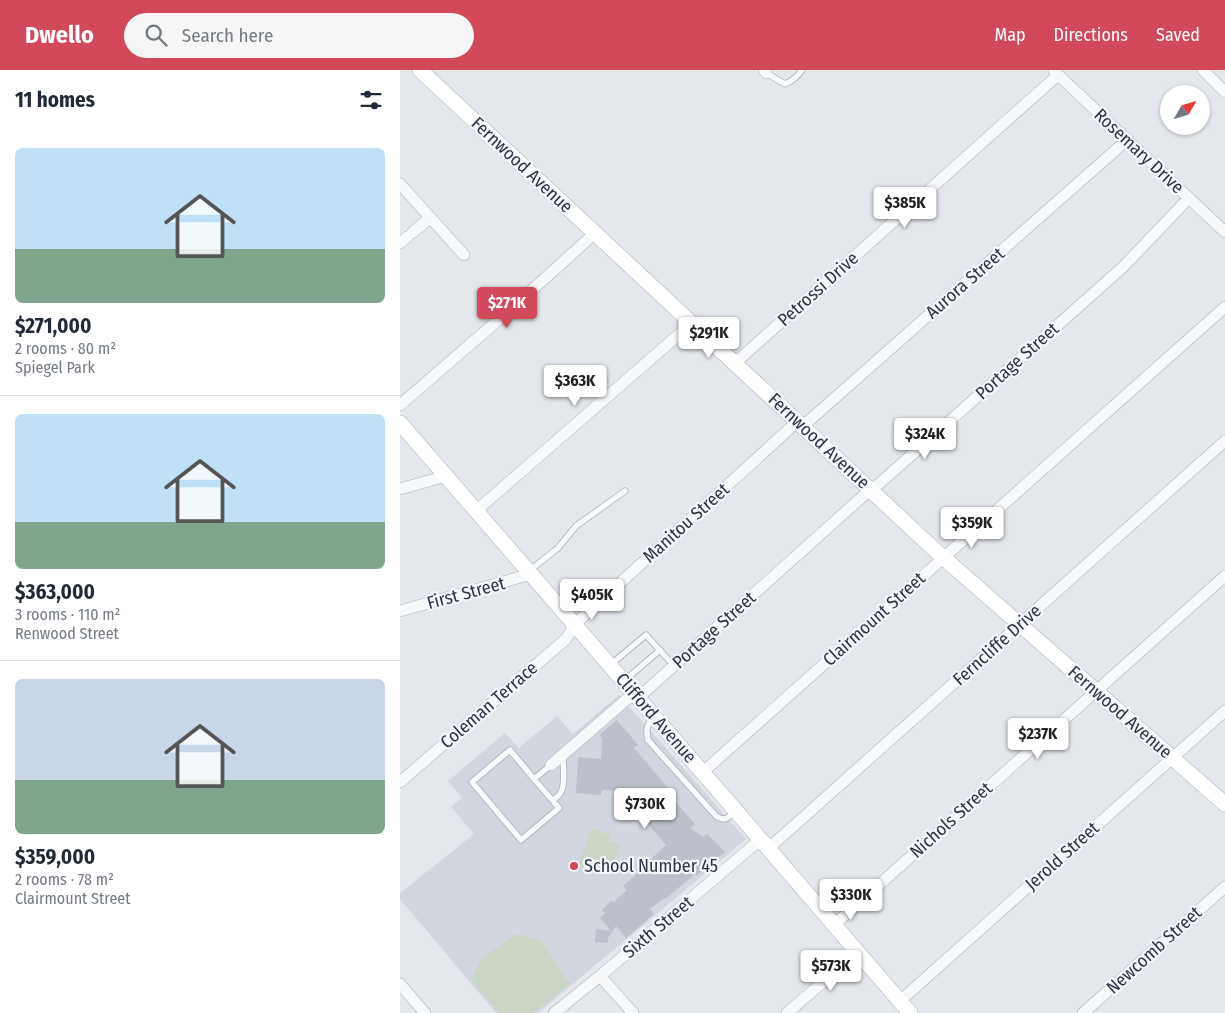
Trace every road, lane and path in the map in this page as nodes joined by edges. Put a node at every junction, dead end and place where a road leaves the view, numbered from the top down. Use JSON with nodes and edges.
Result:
{"nodes":[{"id":1,"x":420,"y":70,"type":"edge"},
{"id":2,"x":802,"y":70,"type":"edge"},
{"id":3,"x":1203,"y":70,"type":"edge"},
{"id":4,"x":765,"y":71,"type":"edge"},
{"id":5,"x":1055,"y":73,"type":"edge"},
{"id":6,"x":1225,"y":92,"type":"edge"},
{"id":7,"x":1127,"y":140,"type":"junction"},
{"id":8,"x":400,"y":184,"type":"edge"},
{"id":9,"x":1189,"y":198,"type":"junction"},
{"id":10,"x":430,"y":218,"type":"junction"},
{"id":11,"x":1225,"y":232,"type":"edge"},
{"id":12,"x":595,"y":233,"type":"junction"},
{"id":13,"x":406,"y":238,"type":"edge"},
{"id":14,"x":464,"y":255,"type":"dead end"},
{"id":15,"x":1225,"y":307,"type":"edge"},
{"id":16,"x":692,"y":323,"type":"junction"},
{"id":17,"x":735,"y":363,"type":"junction"},
{"id":18,"x":400,"y":405,"type":"edge"},
{"id":19,"x":400,"y":424,"type":"edge"},
{"id":20,"x":800,"y":424,"type":"junction"},
{"id":21,"x":1225,"y":441,"type":"edge"},
{"id":22,"x":446,"y":476,"type":"junction"},
{"id":23,"x":400,"y":489,"type":"edge"},
{"id":24,"x":871,"y":490,"type":"junction"},
{"id":25,"x":625,"y":491,"type":"dead end"},
{"id":26,"x":476,"y":511,"type":"junction"},
{"id":27,"x":943,"y":557,"type":"junction"},
{"id":28,"x":530,"y":573,"type":"junction"},
{"id":29,"x":1225,"y":576,"type":"edge"},
{"id":30,"x":400,"y":610,"type":"edge"},
{"id":31,"x":575,"y":624,"type":"junction"},
{"id":32,"x":1020,"y":624,"type":"junction"},
{"id":33,"x":660,"y":650,"type":"junction"},
{"id":34,"x":610,"y":665,"type":"junction"},
{"id":35,"x":674,"y":666,"type":"junction"},
{"id":36,"x":624,"y":681,"type":"junction"},
{"id":37,"x":1096,"y":691,"type":"junction"},
{"id":38,"x":636,"y":695,"type":"junction"},
{"id":39,"x":1225,"y":711,"type":"edge"},
{"id":40,"x":654,"y":716,"type":"junction"},
{"id":41,"x":562,"y":755,"type":"junction"},
{"id":42,"x":1172,"y":758,"type":"junction"},
{"id":43,"x":551,"y":764,"type":"joint"},
{"id":44,"x":703,"y":772,"type":"junction"},
{"id":45,"x":534,"y":779,"type":"junction"},
{"id":46,"x":400,"y":782,"type":"edge"},
{"id":47,"x":553,"y":801,"type":"junction"},
{"id":48,"x":1225,"y":804,"type":"edge"},
{"id":49,"x":736,"y":810,"type":"junction"},
{"id":50,"x":765,"y":844,"type":"junction"},
{"id":51,"x":1225,"y":887,"type":"edge"},
{"id":52,"x":834,"y":925,"type":"junction"},
{"id":53,"x":858,"y":952,"type":"junction"},
{"id":54,"x":600,"y":976,"type":"junction"},
{"id":55,"x":400,"y":984,"type":"edge"},
{"id":56,"x":900,"y":1001,"type":"junction"},
{"id":57,"x":425,"y":1013,"type":"edge"},
{"id":58,"x":554,"y":1013,"type":"edge"},
{"id":59,"x":633,"y":1013,"type":"edge"},
{"id":60,"x":787,"y":1013,"type":"edge"},
{"id":61,"x":910,"y":1013,"type":"edge"},
{"id":62,"x":1083,"y":1013,"type":"edge"}],
"edges":[{"from":1,"to":12,"type":"street","name":"Fernwood Avenue"},
{"from":2,"to":4,"type":"lane"},
{"from":3,"to":6,"type":"street"},
{"from":5,"to":7,"type":"street","name":"Rosemary Drive"},
{"from":5,"to":17,"type":"street","name":"Petrossi Drive"},
{"from":7,"to":9,"type":"street","name":"Rosemary Drive"},
{"from":7,"to":20,"type":"street","name":"Aurora Street"},
{"from":8,"to":10,"type":"street"},
{"from":9,"to":11,"type":"street","name":"Rosemary Drive"},
{"from":9,"to":24,"type":"street","name":"Portage Street"},
{"from":10,"to":13,"type":"street"},
{"from":10,"to":14,"type":"street"},
{"from":12,"to":16,"type":"street","name":"Fernwood Avenue"},
{"from":12,"to":18,"type":"street"},
{"from":15,"to":27,"type":"street","name":"Clairmount Street"},
{"from":16,"to":17,"type":"street","name":"Fernwood Avenue"},
{"from":16,"to":26,"type":"street"},
{"from":17,"to":20,"type":"street","name":"Fernwood Avenue"},
{"from":19,"to":22,"type":"street","name":"Clifford Avenue"},
{"from":20,"to":24,"type":"street","name":"Fernwood Avenue"},
{"from":20,"to":31,"type":"street","name":"Manitou Street"},
{"from":21,"to":32,"type":"street","name":"Ferncliffe Drive"},
{"from":22,"to":23,"type":"street"},
{"from":22,"to":26,"type":"street","name":"Clifford Avenue"},
{"from":24,"to":27,"type":"street","name":"Fernwood Avenue"},
{"from":24,"to":35,"type":"street","name":"Portage Street"},
{"from":25,"to":28,"type":"lane"},
{"from":26,"to":28,"type":"street","name":"Clifford Avenue"},
{"from":27,"to":32,"type":"street","name":"Fernwood Avenue"},
{"from":27,"to":44,"type":"street","name":"Clairmount Street"},
{"from":28,"to":30,"type":"street","name":"First Street"},
{"from":28,"to":31,"type":"street","name":"Clifford Avenue"},
{"from":29,"to":37,"type":"street","name":"Nichols Street"},
{"from":31,"to":34,"type":"street","name":"Clifford Avenue"},
{"from":31,"to":46,"type":"street","name":"Coleman Terrace"},
{"from":32,"to":37,"type":"street","name":"Fernwood Avenue"},
{"from":32,"to":50,"type":"street","name":"Ferncliffe Drive"},
{"from":33,"to":34,"type":"lane"},
{"from":33,"to":35,"type":"lane"},
{"from":33,"to":36,"type":"lane"},
{"from":34,"to":36,"type":"street","name":"Clifford Avenue"},
{"from":35,"to":38,"type":"street","name":"Portage Street"},
{"from":36,"to":38,"type":"street","name":"Clifford Avenue"},
{"from":37,"to":42,"type":"street","name":"Fernwood Avenue"},
{"from":37,"to":52,"type":"street","name":"Nichols Street"},
{"from":38,"to":40,"type":"street","name":"Clifford Avenue"},
{"from":38,"to":41,"type":"street","name":"Portage Street"},
{"from":39,"to":42,"type":"street","name":"Jerold Street"},
{"from":40,"to":44,"type":"street","name":"Clifford Avenue"},
{"from":40,"to":49,"type":"lane"},
{"from":41,"to":43,"type":"street","name":"Portage Street"},
{"from":41,"to":47,"type":"lane"},
{"from":42,"to":48,"type":"street","name":"Fernwood Avenue"},
{"from":42,"to":56,"type":"street","name":"Jerold Street"},
{"from":43,"to":45,"type":"lane"},
{"from":44,"to":49,"type":"street","name":"Clifford Avenue"},
{"from":45,"to":47,"type":"lane"},
{"from":45,"to":47,"type":"lane"},
{"from":49,"to":50,"type":"street","name":"Clifford Avenue"},
{"from":50,"to":52,"type":"street","name":"Clifford Avenue"},
{"from":50,"to":54,"type":"street","name":"Sixth Street"},
{"from":51,"to":62,"type":"street","name":"Newcomb Street"},
{"from":52,"to":53,"type":"street","name":"Clifford Avenue"},
{"from":53,"to":56,"type":"street","name":"Clifford Avenue"},
{"from":53,"to":60,"type":"street"},
{"from":54,"to":58,"type":"street","name":"Sixth Street"},
{"from":54,"to":59,"type":"street"},
{"from":55,"to":57,"type":"street"},
{"from":56,"to":61,"type":"street","name":"Clifford Avenue"}]}
